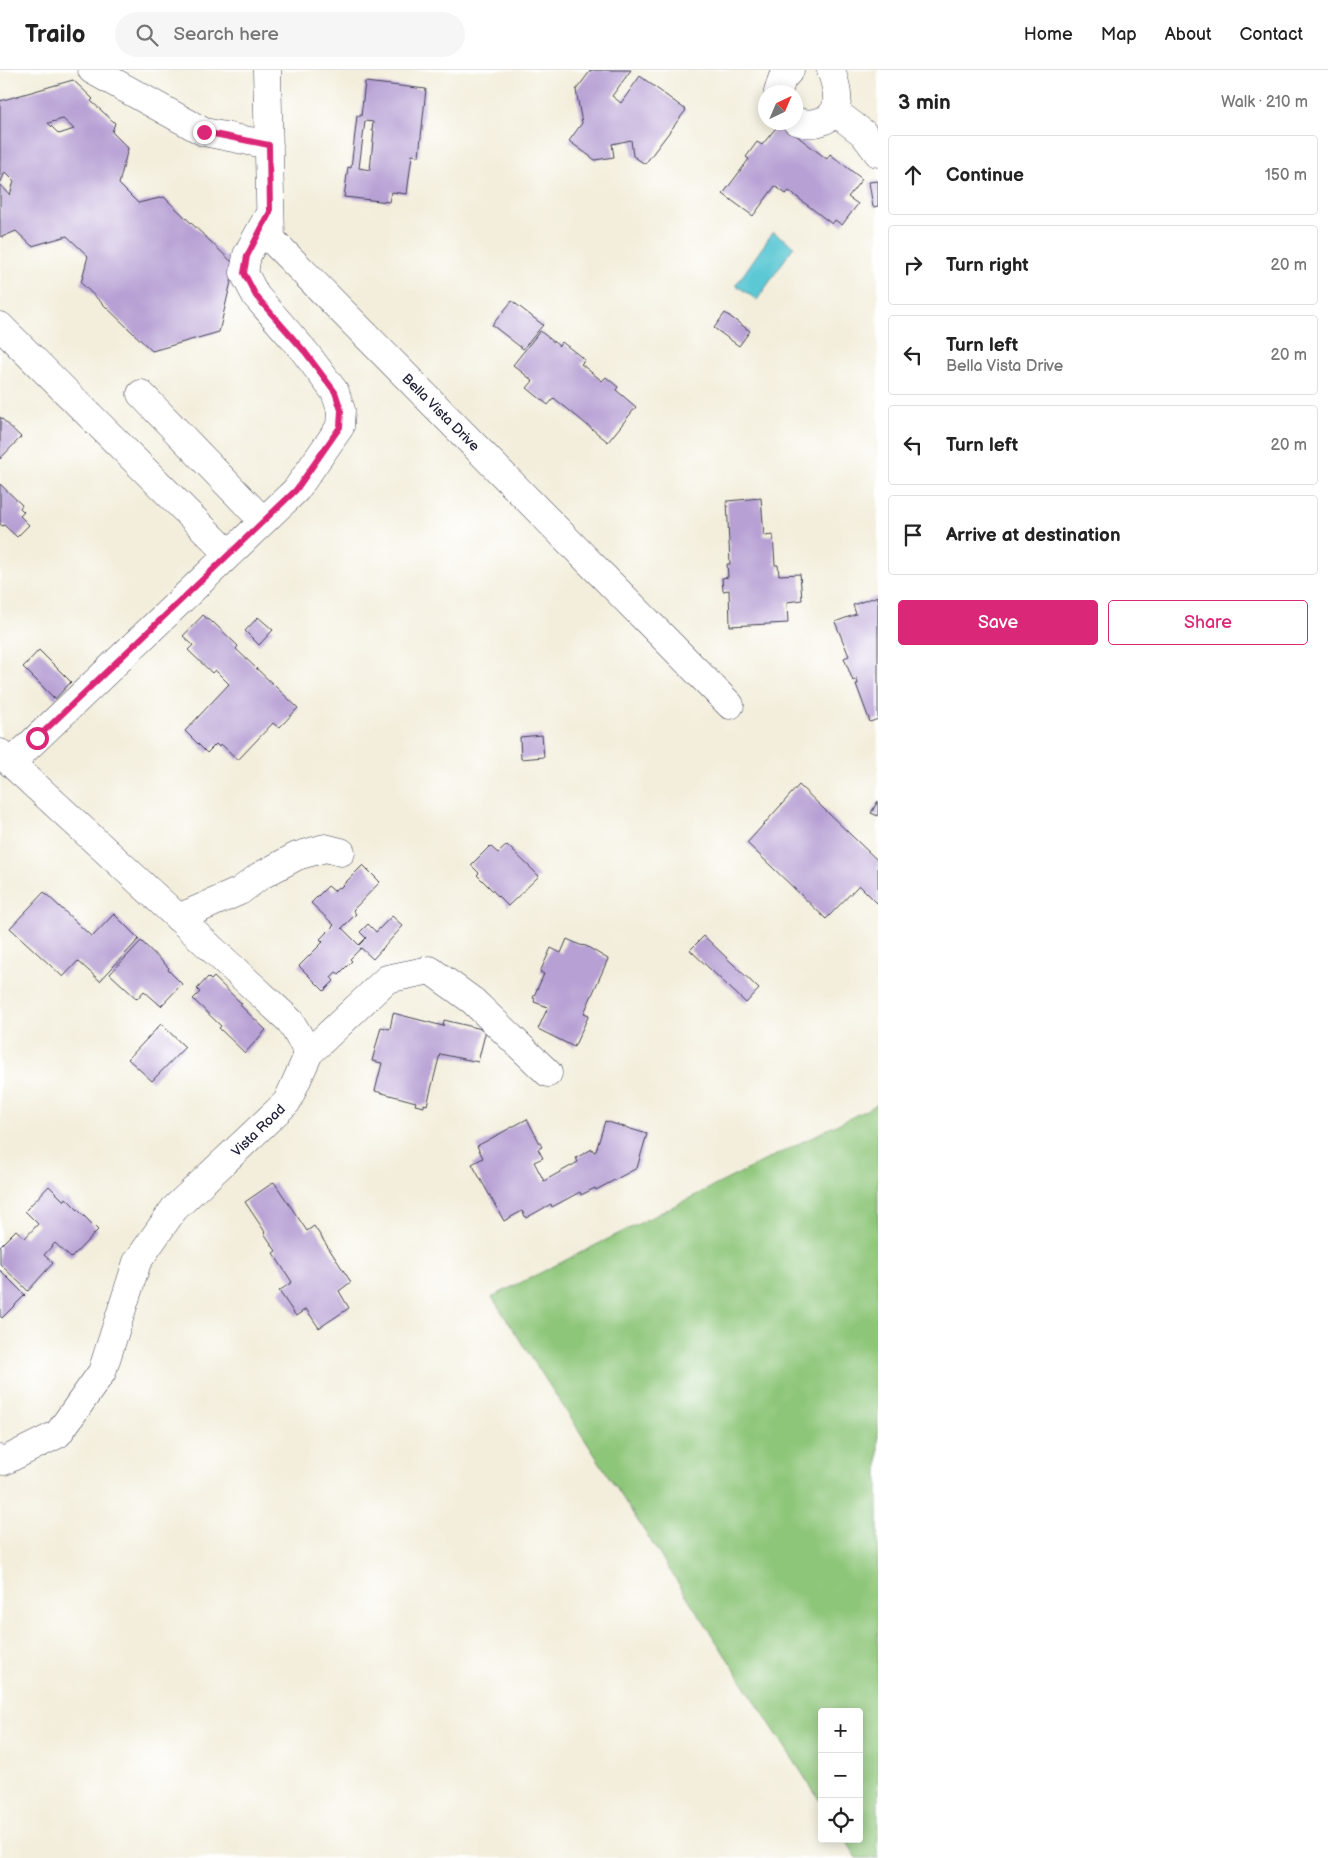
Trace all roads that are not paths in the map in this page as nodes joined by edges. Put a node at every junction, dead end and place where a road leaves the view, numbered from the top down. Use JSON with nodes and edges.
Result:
{"nodes":[{"id":1,"x":92,"y":70,"type":"edge"},
{"id":2,"x":267,"y":70,"type":"edge"},
{"id":3,"x":790,"y":70,"type":"edge"},
{"id":4,"x":831,"y":70,"type":"edge"},
{"id":5,"x":780,"y":85,"type":"edge"},
{"id":6,"x":834,"y":111,"type":"junction"},
{"id":7,"x":803,"y":123,"type":"edge"},
{"id":8,"x":269,"y":145,"type":"junction"},
{"id":9,"x":878,"y":153,"type":"edge"},
{"id":10,"x":270,"y":212,"type":"junction"},
{"id":11,"x":0,"y":326,"type":"edge"},
{"id":12,"x":141,"y":394,"type":"dead end"},
{"id":13,"x":263,"y":521,"type":"junction"},
{"id":14,"x":228,"y":553,"type":"junction"},
{"id":15,"x":730,"y":705,"type":"dead end"},
{"id":16,"x":5,"y":758,"type":"edge"},
{"id":17,"x":341,"y":852,"type":"dead end"},
{"id":18,"x":178,"y":918,"type":"junction"},
{"id":19,"x":309,"y":1053,"type":"junction"},
{"id":20,"x":548,"y":1073,"type":"dead end"},
{"id":21,"x":0,"y":1459,"type":"edge"}],
"edges":[{"from":1,"to":8,"type":"street"},
{"from":2,"to":8,"type":"street","name":"Bella Vista Drive"},
{"from":3,"to":5,"type":"street"},
{"from":4,"to":6,"type":"street"},
{"from":6,"to":7,"type":"street"},
{"from":6,"to":9,"type":"street"},
{"from":8,"to":10,"type":"street","name":"Bella Vista Drive"},
{"from":10,"to":13,"type":"street"},
{"from":10,"to":15,"type":"street","name":"Bella Vista Drive"},
{"from":11,"to":14,"type":"street"},
{"from":12,"to":13,"type":"street"},
{"from":13,"to":14,"type":"street"},
{"from":14,"to":16,"type":"street"},
{"from":16,"to":18,"type":"street"},
{"from":17,"to":18,"type":"street"},
{"from":18,"to":19,"type":"street"},
{"from":19,"to":20,"type":"street"},
{"from":19,"to":21,"type":"street","name":"Vista Road"}]}
